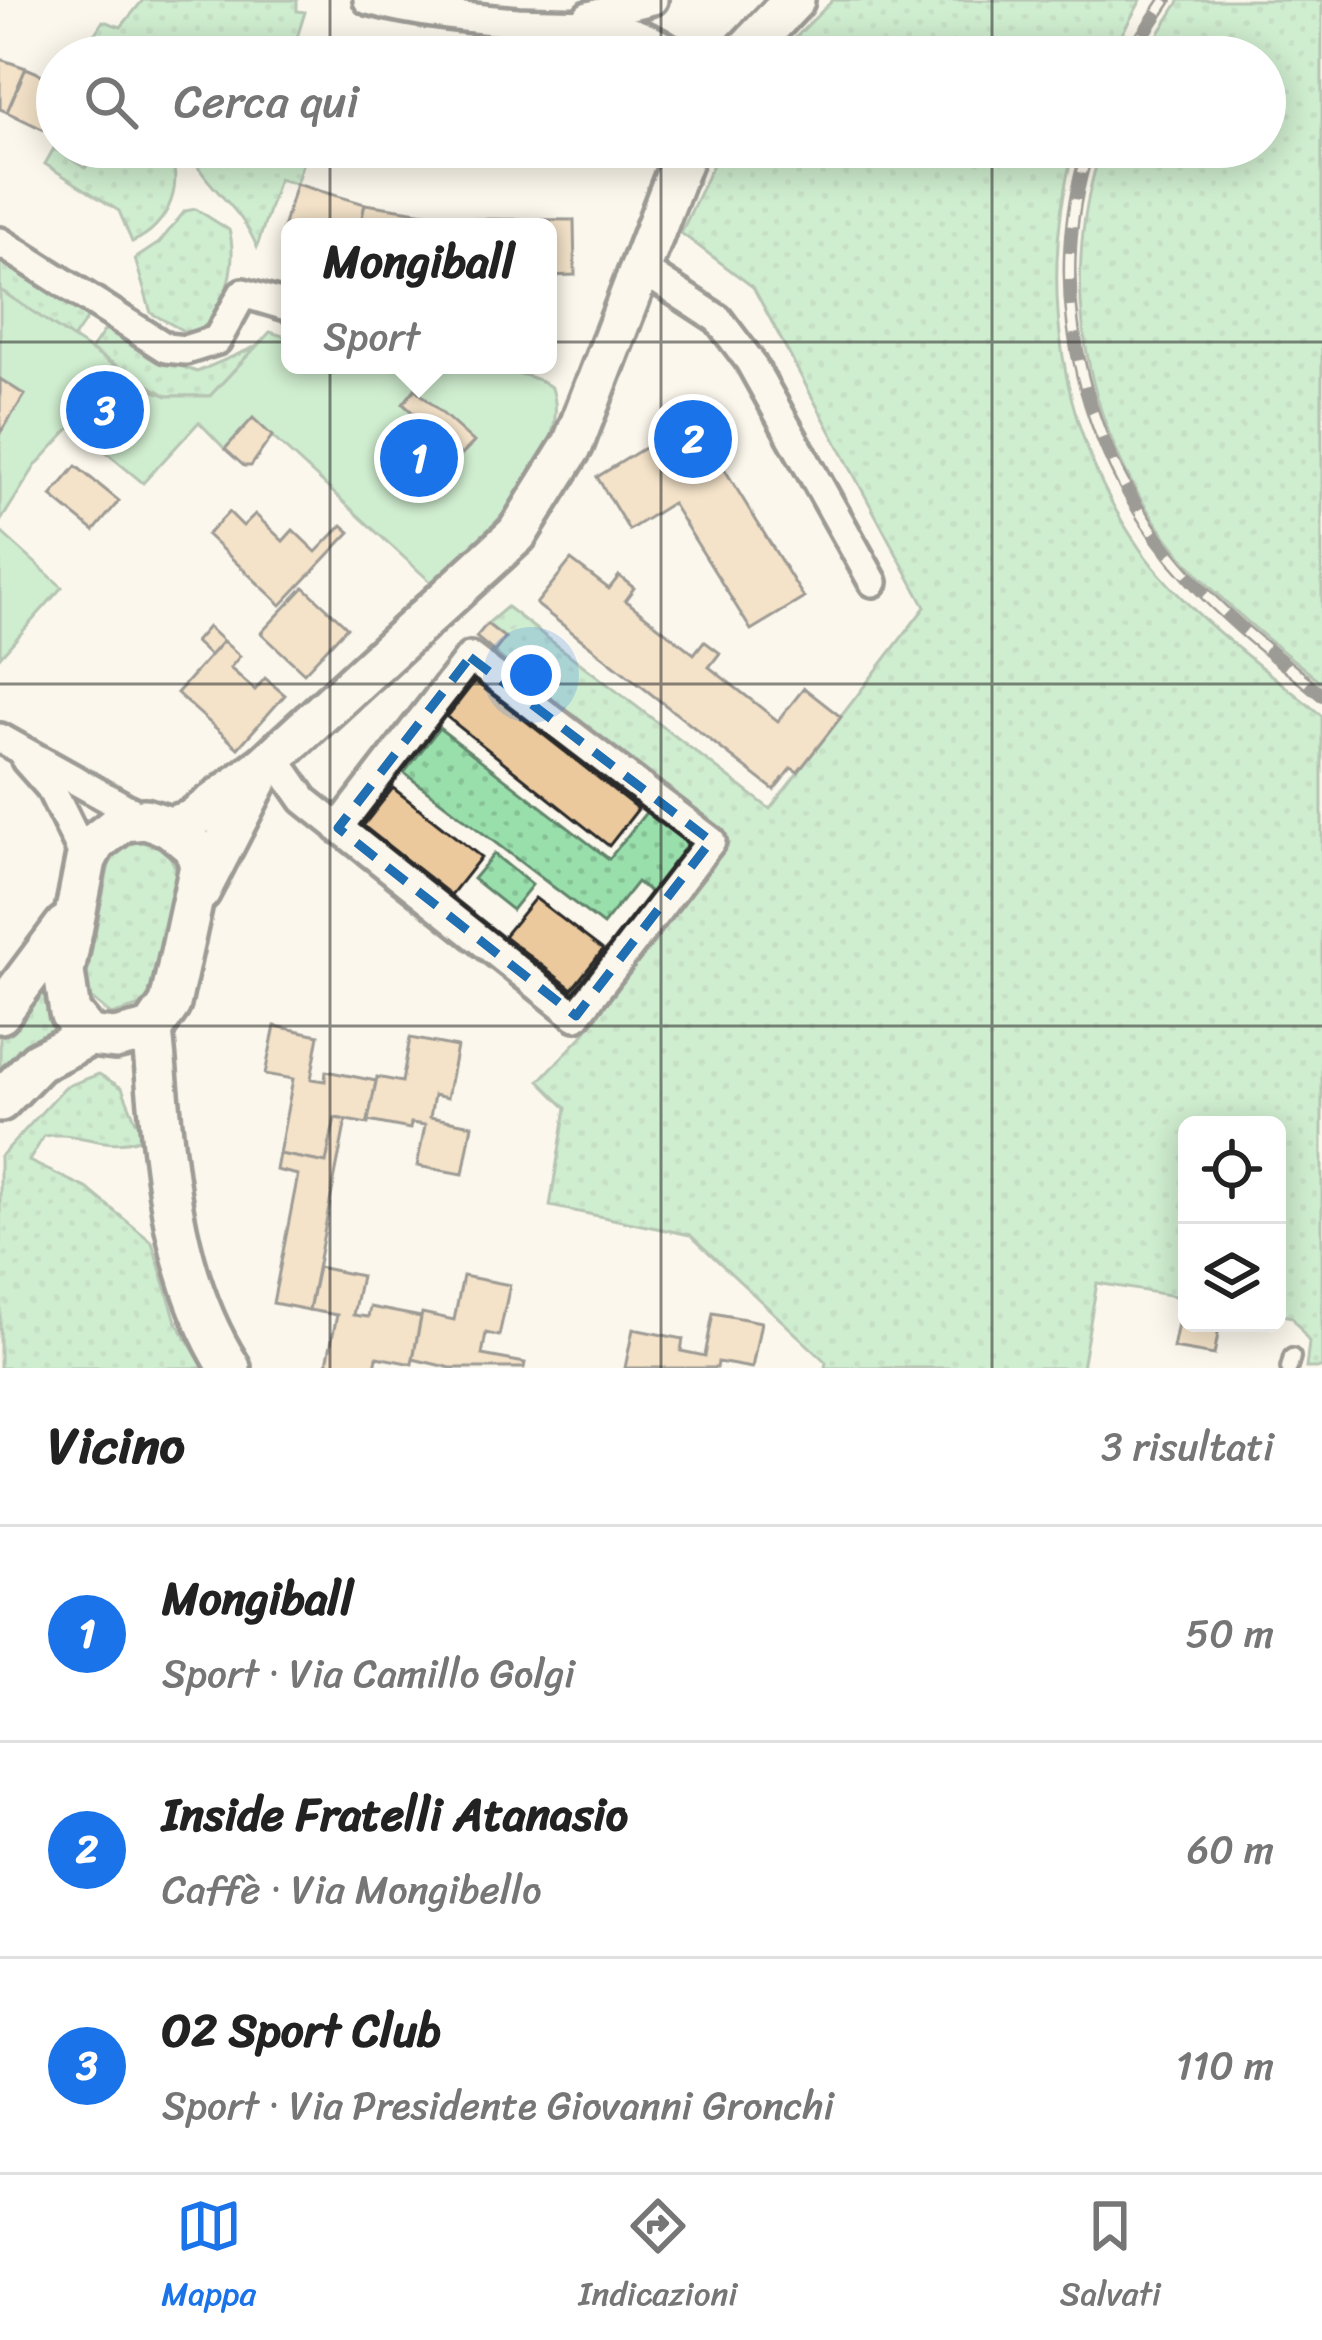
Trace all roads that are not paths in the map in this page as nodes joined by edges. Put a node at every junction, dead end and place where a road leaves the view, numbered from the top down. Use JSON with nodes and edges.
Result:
{"nodes":[{"id":1,"x":368,"y":0,"type":"edge"},
{"id":2,"x":653,"y":0,"type":"edge"},
{"id":3,"x":794,"y":0,"type":"edge"},
{"id":4,"x":572,"y":21,"type":"junction"},
{"id":5,"x":645,"y":36,"type":"edge"},
{"id":6,"x":760,"y":36,"type":"edge"},
{"id":7,"x":679,"y":168,"type":"edge"},
{"id":8,"x":0,"y":242,"type":"edge"},
{"id":9,"x":640,"y":268,"type":"junction"},
{"id":10,"x":281,"y":305,"type":"edge"},
{"id":11,"x":873,"y":582,"type":"dead end"},
{"id":12,"x":8,"y":743,"type":"edge"},
{"id":13,"x":270,"y":761,"type":"junction"},
{"id":14,"x":157,"y":823,"type":"junction"},
{"id":15,"x":338,"y":828,"type":"junction"},
{"id":16,"x":86,"y":860,"type":"junction"},
{"id":17,"x":193,"y":907,"type":"junction"},
{"id":18,"x":75,"y":911,"type":"junction"},
{"id":19,"x":0,"y":1012,"type":"edge"},
{"id":20,"x":152,"y":1030,"type":"junction"},
{"id":21,"x":89,"y":1036,"type":"junction"},
{"id":22,"x":0,"y":1101,"type":"edge"},
{"id":23,"x":230,"y":1368,"type":"edge"}],
"edges":[{"from":1,"to":4,"type":"street"},
{"from":2,"to":4,"type":"street"},
{"from":3,"to":6,"type":"street"},
{"from":4,"to":5,"type":"street"},
{"from":7,"to":9,"type":"street"},
{"from":8,"to":10,"type":"street"},
{"from":9,"to":11,"type":"street"},
{"from":9,"to":13,"type":"street"},
{"from":12,"to":14,"type":"street"},
{"from":12,"to":16,"type":"street"},
{"from":13,"to":14,"type":"street"},
{"from":13,"to":15,"type":"street"},
{"from":13,"to":17,"type":"street"},
{"from":14,"to":16,"type":"street"},
{"from":14,"to":17,"type":"street"},
{"from":15,"to":15,"type":"street"},
{"from":16,"to":18,"type":"street"},
{"from":17,"to":20,"type":"street"},
{"from":18,"to":19,"type":"street"},
{"from":18,"to":21,"type":"street"},
{"from":20,"to":21,"type":"street"},
{"from":20,"to":23,"type":"street"},
{"from":21,"to":22,"type":"street"}]}
